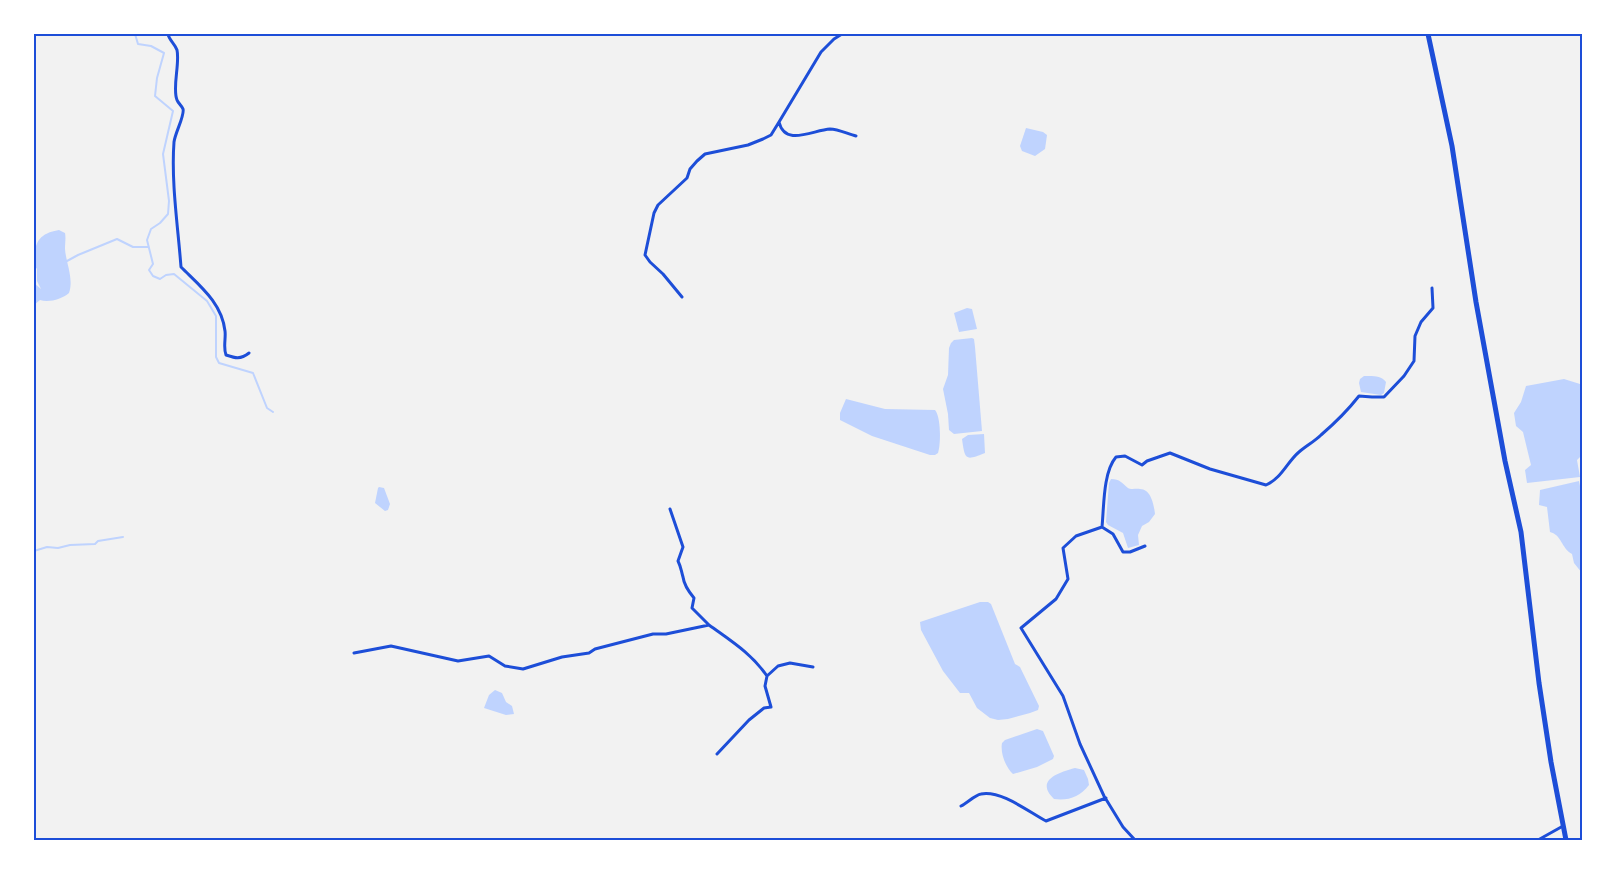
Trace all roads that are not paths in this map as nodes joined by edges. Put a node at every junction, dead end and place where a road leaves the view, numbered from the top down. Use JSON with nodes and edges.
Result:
{"nodes":[{"id":1,"x":168,"y":34,"type":"edge"},
{"id":2,"x":842,"y":34,"type":"edge"},
{"id":3,"x":1428,"y":34,"type":"edge"},
{"id":4,"x":779,"y":122,"type":"junction"},
{"id":5,"x":856,"y":136,"type":"dead end"},
{"id":6,"x":1432,"y":288,"type":"dead end"},
{"id":7,"x":682,"y":297,"type":"dead end"},
{"id":8,"x":249,"y":353,"type":"dead end"},
{"id":9,"x":670,"y":509,"type":"dead end"},
{"id":10,"x":1102,"y":527,"type":"junction"},
{"id":11,"x":1145,"y":546,"type":"dead end"},
{"id":12,"x":709,"y":625,"type":"junction"},
{"id":13,"x":354,"y":653,"type":"dead end"},
{"id":14,"x":813,"y":667,"type":"dead end"},
{"id":15,"x":767,"y":676,"type":"junction"},
{"id":16,"x":718,"y":754,"type":"dead end"},
{"id":17,"x":1106,"y":798,"type":"junction"},
{"id":18,"x":962,"y":806,"type":"dead end"},
{"id":19,"x":1563,"y":826,"type":"junction"},
{"id":20,"x":1136,"y":840,"type":"edge"},
{"id":21,"x":1538,"y":840,"type":"edge"},
{"id":22,"x":1566,"y":840,"type":"edge"}],
"edges":[{"from":1,"to":8,"type":"street"},
{"from":2,"to":4,"type":"street"},
{"from":3,"to":19,"type":"main road"},
{"from":4,"to":5,"type":"street"},
{"from":4,"to":7,"type":"street"},
{"from":6,"to":10,"type":"street"},
{"from":9,"to":12,"type":"street"},
{"from":10,"to":11,"type":"street"},
{"from":10,"to":17,"type":"street"},
{"from":12,"to":13,"type":"street"},
{"from":12,"to":15,"type":"street"},
{"from":14,"to":15,"type":"street"},
{"from":15,"to":16,"type":"street"},
{"from":17,"to":18,"type":"street"},
{"from":17,"to":20,"type":"street"},
{"from":19,"to":21,"type":"street"},
{"from":19,"to":22,"type":"main road"}]}
